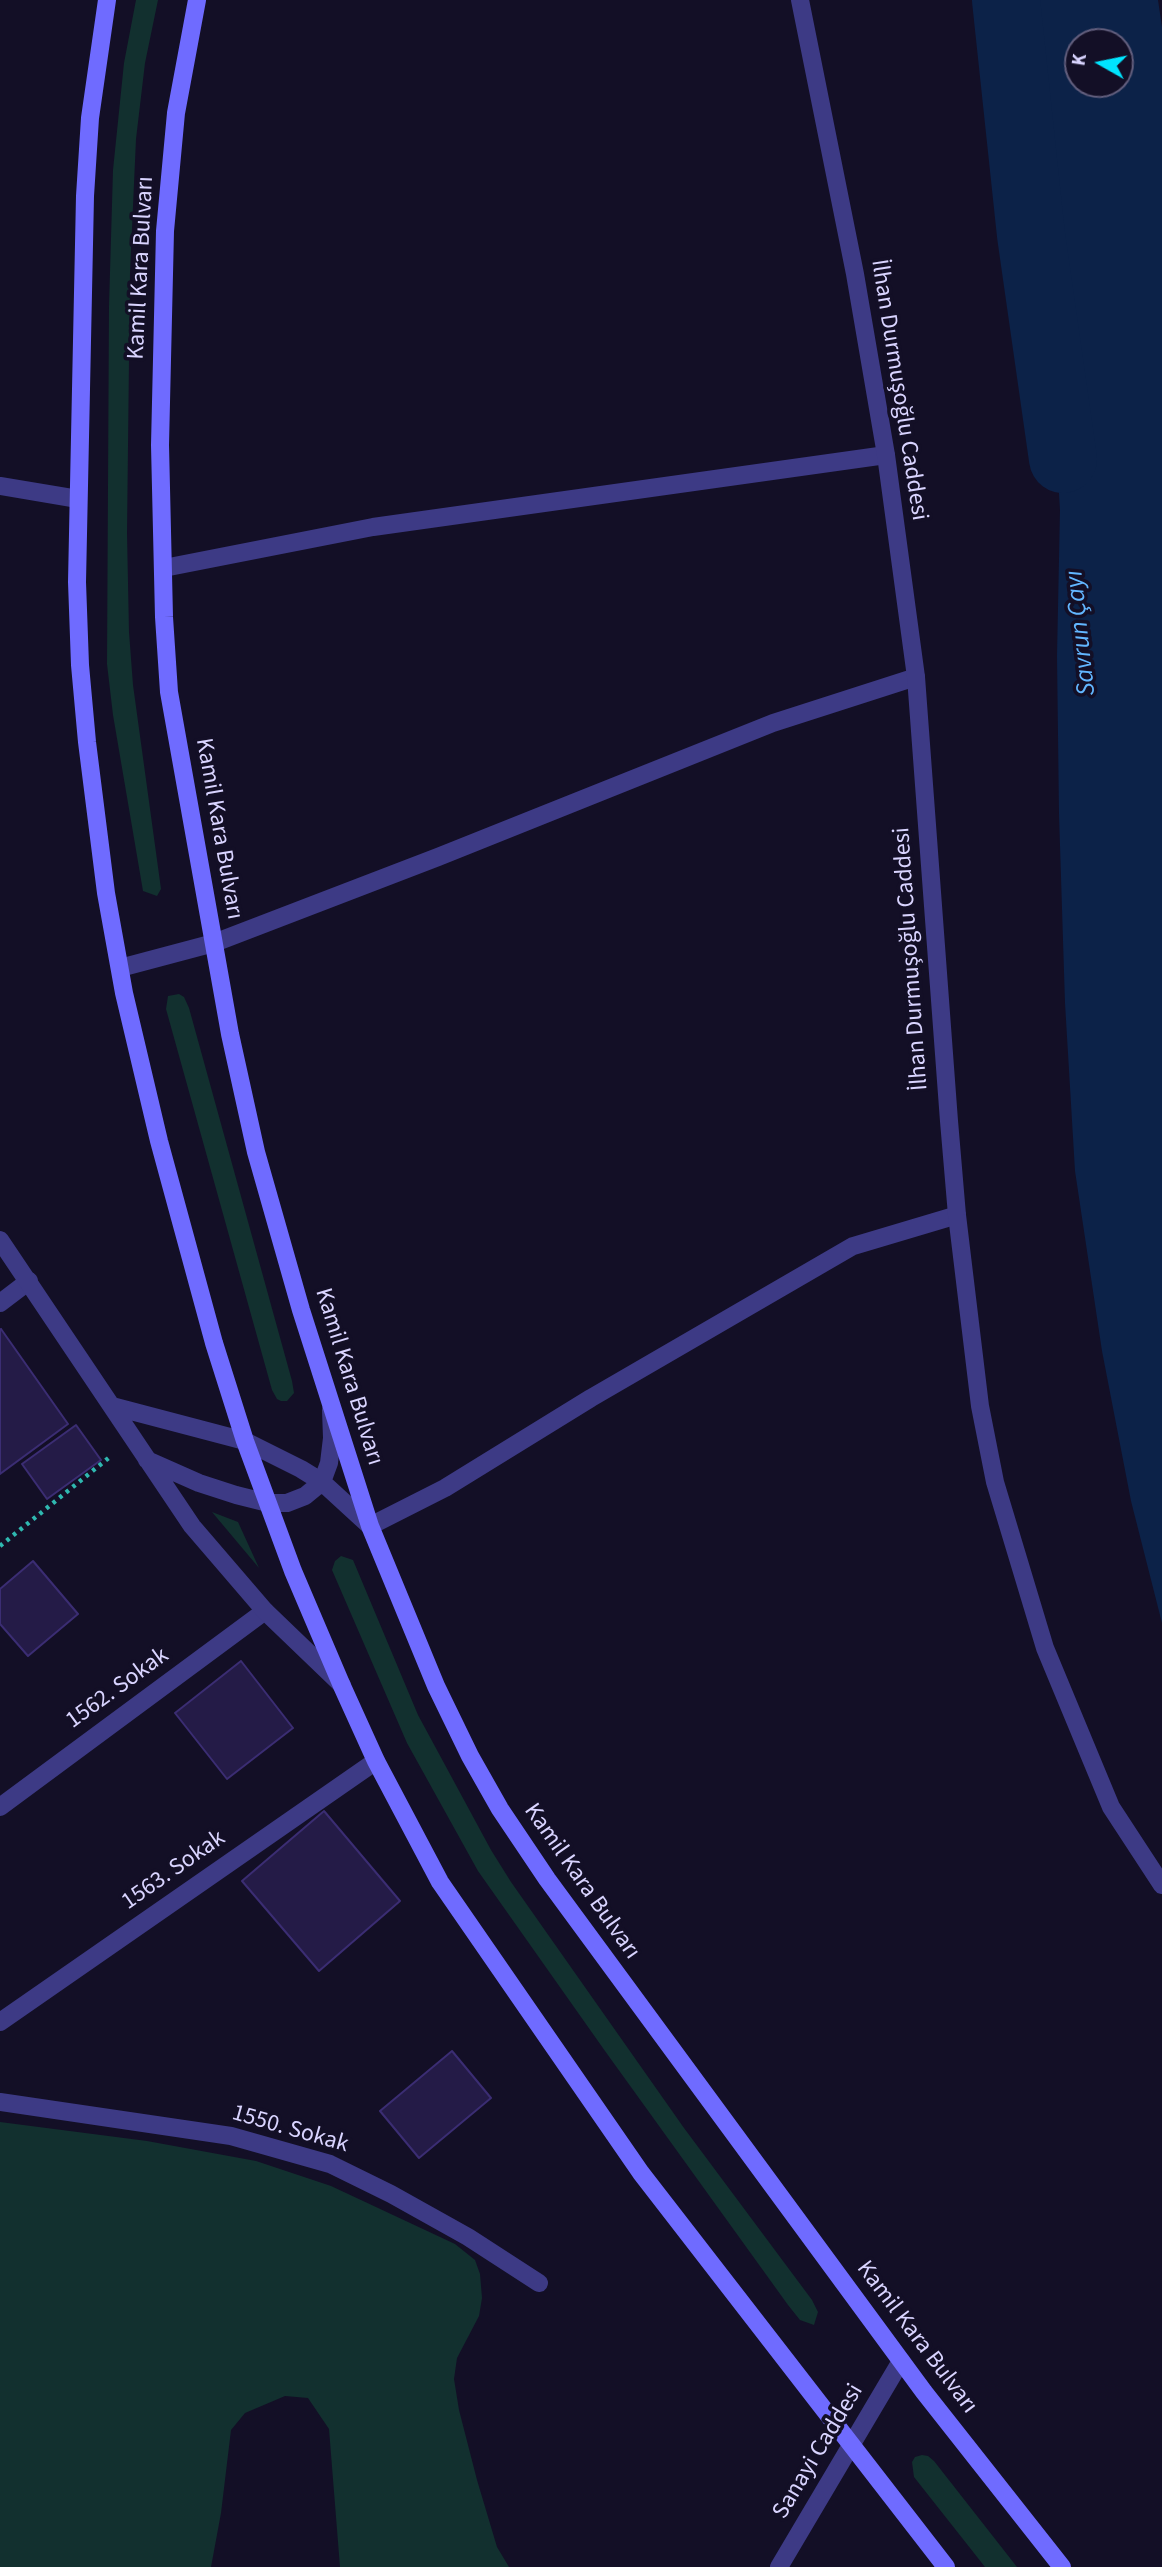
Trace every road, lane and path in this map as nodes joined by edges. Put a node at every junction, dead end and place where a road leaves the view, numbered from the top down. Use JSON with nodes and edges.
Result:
{"nodes":[{"id":1,"x":107,"y":0,"type":"edge"},
{"id":2,"x":197,"y":0,"type":"edge"},
{"id":3,"x":800,"y":0,"type":"edge"},
{"id":4,"x":886,"y":456,"type":"junction"},
{"id":5,"x":0,"y":486,"type":"edge"},
{"id":6,"x":78,"y":499,"type":"junction"},
{"id":7,"x":164,"y":568,"type":"junction"},
{"id":8,"x":916,"y":677,"type":"junction"},
{"id":9,"x":214,"y":943,"type":"junction"},
{"id":10,"x":120,"y":968,"type":"junction"},
{"id":11,"x":957,"y":1214,"type":"junction"},
{"id":12,"x":0,"y":1240,"type":"edge"},
{"id":13,"x":29,"y":1281,"type":"junction"},
{"id":14,"x":0,"y":1303,"type":"edge"},
{"id":15,"x":330,"y":1402,"type":"junction"},
{"id":16,"x":112,"y":1406,"type":"junction"},
{"id":17,"x":133,"y":1438,"type":"junction"},
{"id":18,"x":245,"y":1441,"type":"junction"},
{"id":19,"x":147,"y":1460,"type":"junction"},
{"id":20,"x":321,"y":1482,"type":"junction"},
{"id":21,"x":268,"y":1503,"type":"junction"},
{"id":22,"x":370,"y":1526,"type":"junction"},
{"id":23,"x":0,"y":1546,"type":"edge"},
{"id":24,"x":265,"y":1611,"type":"junction"},
{"id":25,"x":342,"y":1686,"type":"junction"},
{"id":26,"x":376,"y":1760,"type":"junction"},
{"id":27,"x":0,"y":1807,"type":"edge"},
{"id":28,"x":1162,"y":1885,"type":"edge"},
{"id":29,"x":0,"y":2022,"type":"edge"},
{"id":30,"x":0,"y":2102,"type":"edge"},
{"id":31,"x":539,"y":2283,"type":"dead end"},
{"id":32,"x":901,"y":2361,"type":"junction"},
{"id":33,"x":851,"y":2445,"type":"junction"},
{"id":34,"x":789,"y":2550,"type":"junction"},
{"id":35,"x":768,"y":2567,"type":"edge"},
{"id":36,"x":779,"y":2567,"type":"edge"},
{"id":37,"x":946,"y":2567,"type":"edge"},
{"id":38,"x":1062,"y":2567,"type":"edge"}],
"edges":[{"from":1,"to":6,"type":"main road"},
{"from":2,"to":7,"type":"main road","name":"Kamil Kara Bulvarı"},
{"from":3,"to":4,"type":"street","name":"İlhan Durmuşoğlu Caddesi"},
{"from":4,"to":7,"type":"street"},
{"from":4,"to":8,"type":"street","name":"İlhan Durmuşoğlu Caddesi"},
{"from":5,"to":6,"type":"street"},
{"from":6,"to":10,"type":"main road"},
{"from":7,"to":9,"type":"main road","name":"Kamil Kara Bulvarı"},
{"from":8,"to":9,"type":"street"},
{"from":8,"to":11,"type":"street","name":"İlhan Durmuşoğlu Caddesi"},
{"from":9,"to":10,"type":"street"},
{"from":9,"to":15,"type":"main road","name":"Kamil Kara Bulvarı"},
{"from":10,"to":18,"type":"main road"},
{"from":11,"to":22,"type":"street"},
{"from":11,"to":28,"type":"street","name":"İlhan Durmuşoğlu Caddesi"},
{"from":12,"to":13,"type":"street"},
{"from":13,"to":14,"type":"street"},
{"from":13,"to":16,"type":"street"},
{"from":15,"to":20,"type":"street"},
{"from":15,"to":22,"type":"main road","name":"Kamil Kara Bulvarı"},
{"from":16,"to":17,"type":"street"},
{"from":16,"to":18,"type":"street"},
{"from":17,"to":19,"type":"street"},
{"from":17,"to":23,"type":"path"},
{"from":18,"to":20,"type":"street"},
{"from":18,"to":21,"type":"main road"},
{"from":19,"to":21,"type":"street"},
{"from":19,"to":24,"type":"street"},
{"from":20,"to":21,"type":"street"},
{"from":20,"to":22,"type":"street"},
{"from":21,"to":25,"type":"main road"},
{"from":22,"to":32,"type":"main road","name":"Kamil Kara Bulvarı"},
{"from":24,"to":25,"type":"street"},
{"from":24,"to":27,"type":"street","name":"1562. Sokak"},
{"from":25,"to":26,"type":"main road"},
{"from":26,"to":29,"type":"street","name":"1563. Sokak"},
{"from":26,"to":33,"type":"main road"},
{"from":30,"to":31,"type":"street","name":"1550. Sokak"},
{"from":32,"to":33,"type":"street","name":"Sanayi Caddesi"},
{"from":32,"to":38,"type":"main road","name":"Kamil Kara Bulvarı"},
{"from":33,"to":34,"type":"street","name":"Sanayi Caddesi"},
{"from":33,"to":37,"type":"main road"},
{"from":34,"to":35,"type":"street"},
{"from":34,"to":36,"type":"street","name":"Sanayi Caddesi"}]}
